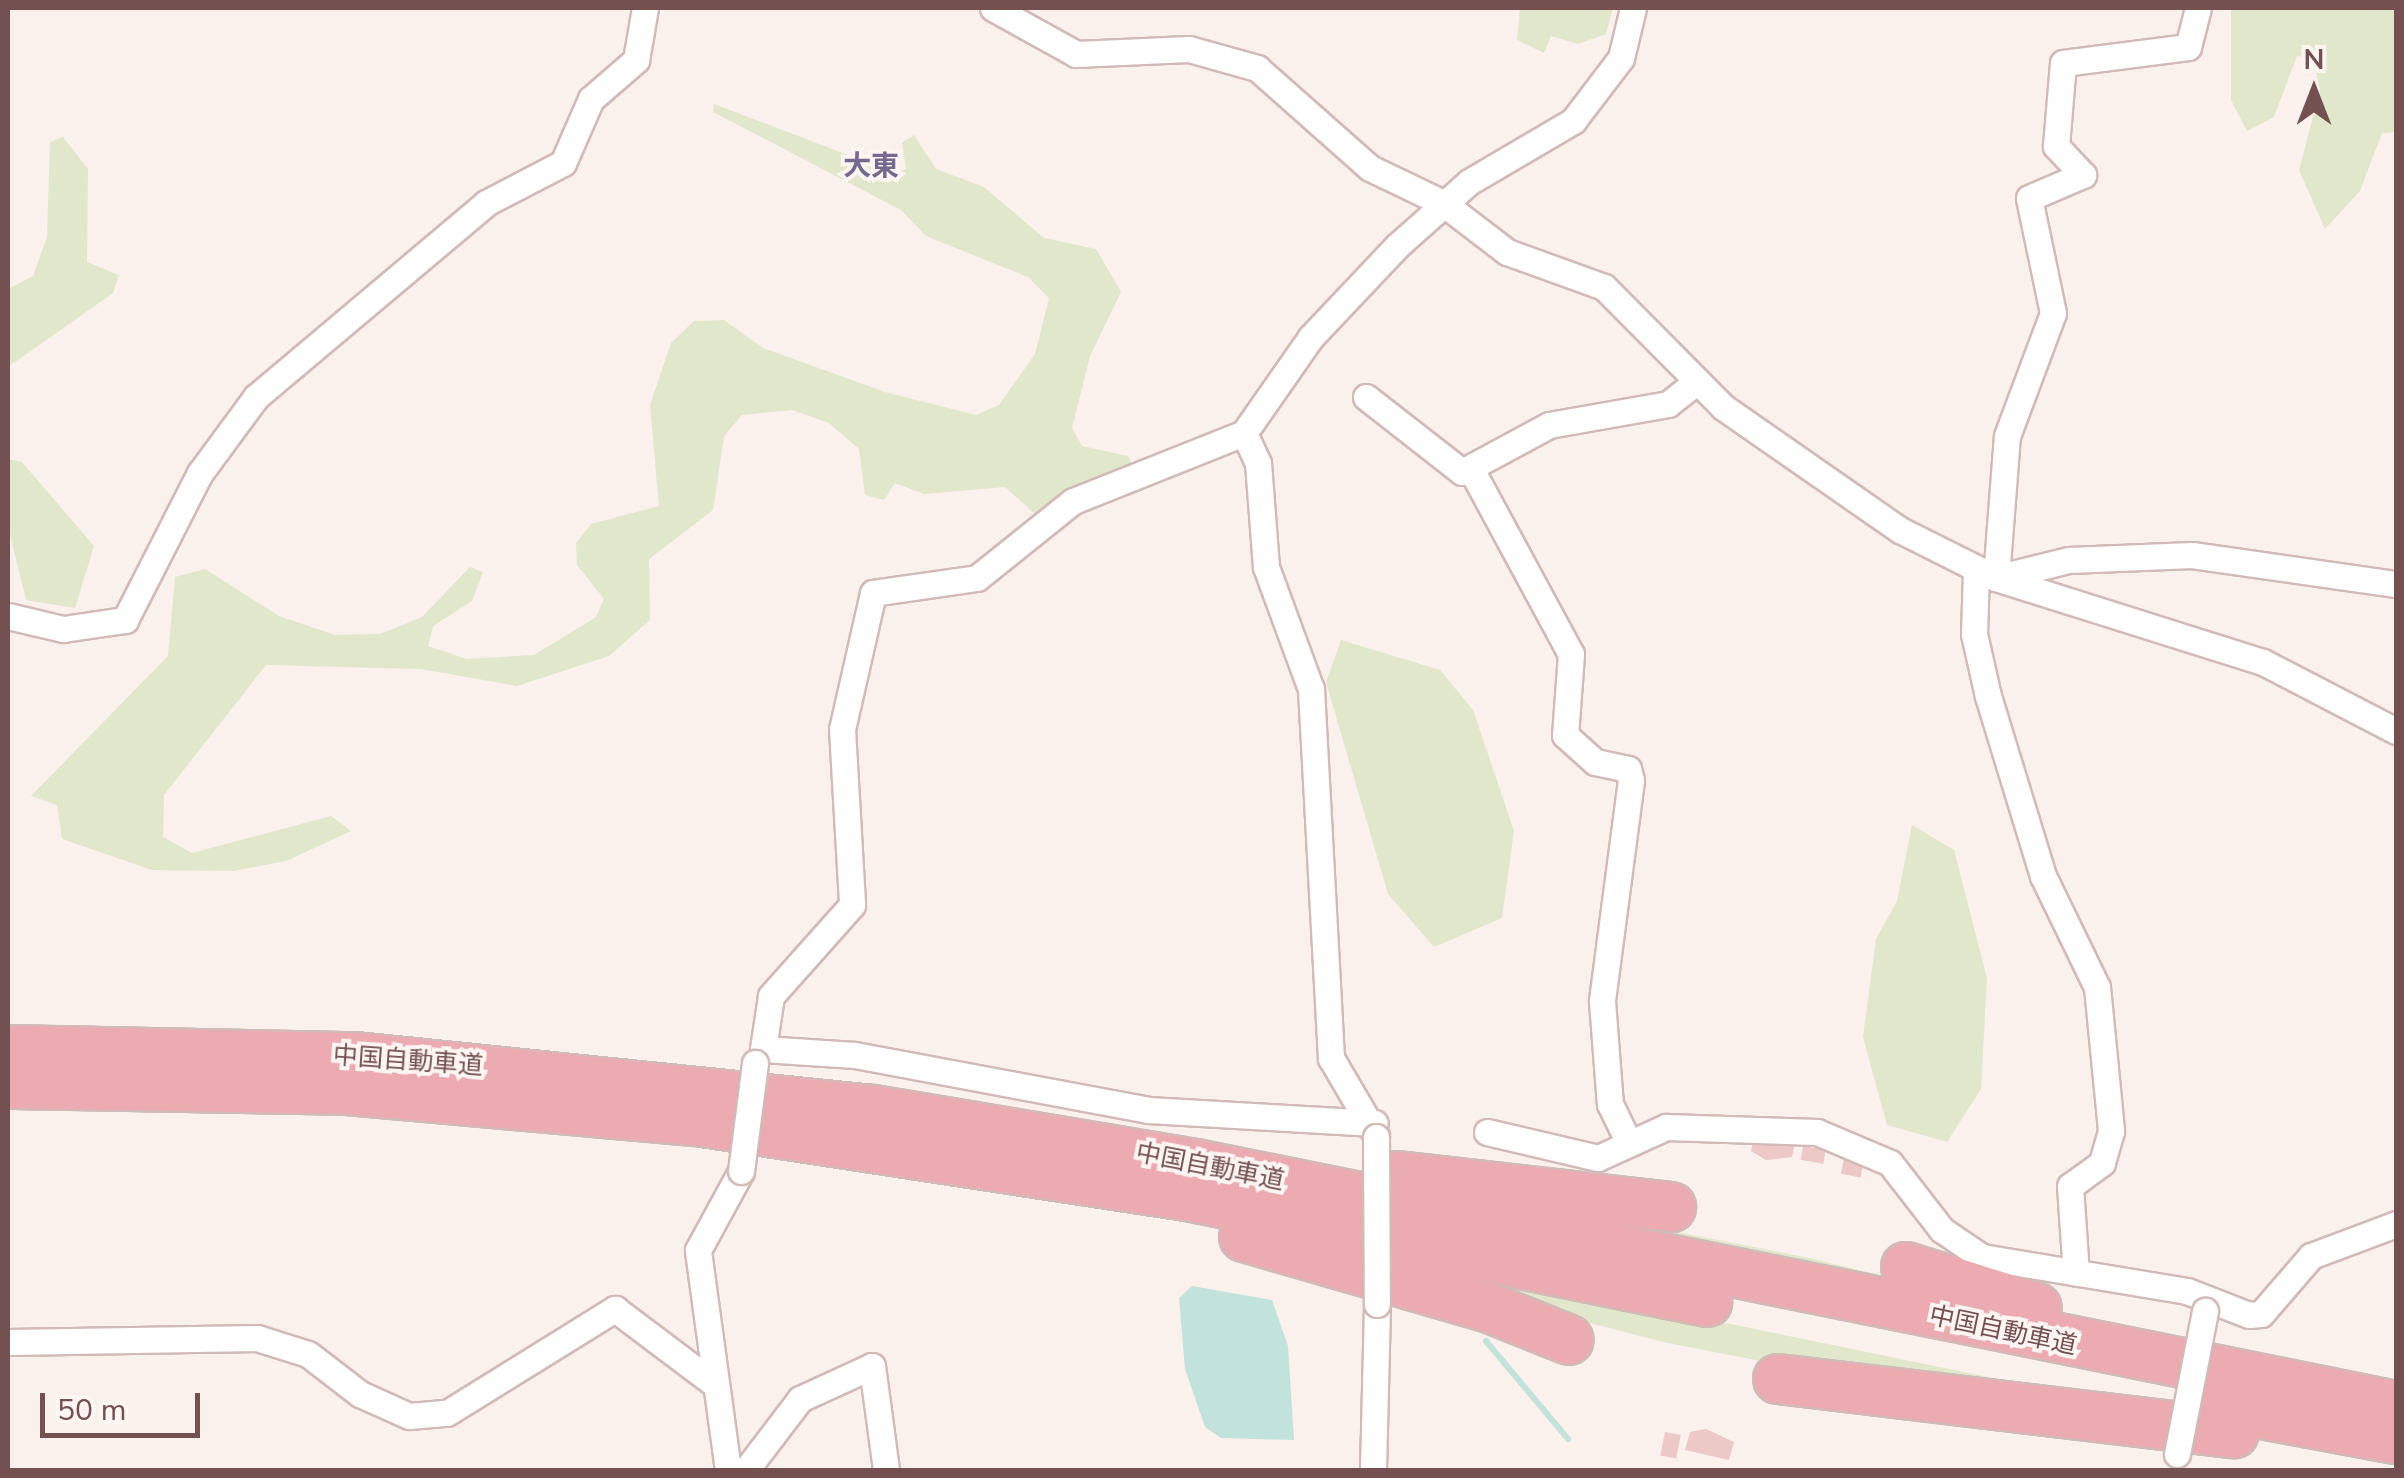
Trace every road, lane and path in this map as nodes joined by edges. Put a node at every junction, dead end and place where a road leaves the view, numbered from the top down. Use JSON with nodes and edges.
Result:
{"nodes":[{"id":1,"x":645,"y":8,"type":"edge"},
{"id":2,"x":993,"y":8,"type":"edge"},
{"id":3,"x":1633,"y":8,"type":"edge"},
{"id":4,"x":2198,"y":8,"type":"edge"},
{"id":5,"x":1442,"y":203,"type":"junction"},
{"id":6,"x":1696,"y":382,"type":"junction"},
{"id":7,"x":1366,"y":397,"type":"dead end"},
{"id":8,"x":1244,"y":434,"type":"junction"},
{"id":9,"x":1472,"y":471,"type":"junction"},
{"id":10,"x":1986,"y":574,"type":"junction"},
{"id":11,"x":2396,"y":584,"type":"edge"},
{"id":12,"x":8,"y":616,"type":"edge"},
{"id":13,"x":2396,"y":731,"type":"edge"},
{"id":14,"x":8,"y":1050,"type":"edge"},
{"id":15,"x":759,"y":1056,"type":"junction"},
{"id":16,"x":8,"y":1084,"type":"edge"},
{"id":17,"x":1376,"y":1130,"type":"junction"},
{"id":18,"x":1487,"y":1132,"type":"dead end"},
{"id":19,"x":1036,"y":1135,"type":"junction"},
{"id":20,"x":1628,"y":1140,"type":"junction"},
{"id":21,"x":912,"y":1150,"type":"junction"},
{"id":22,"x":1671,"y":1207,"type":"dead end"},
{"id":23,"x":2396,"y":1224,"type":"edge"},
{"id":24,"x":1906,"y":1267,"type":"dead end"},
{"id":25,"x":2076,"y":1273,"type":"junction"},
{"id":26,"x":2207,"y":1305,"type":"junction"},
{"id":27,"x":1569,"y":1340,"type":"dead end"},
{"id":28,"x":8,"y":1342,"type":"edge"},
{"id":29,"x":1778,"y":1379,"type":"dead end"},
{"id":30,"x":712,"y":1382,"type":"junction"},
{"id":31,"x":2381,"y":1403,"type":"edge"},
{"id":32,"x":2396,"y":1440,"type":"edge"},
{"id":33,"x":2396,"y":1452,"type":"edge"},
{"id":34,"x":2176,"y":1462,"type":"edge"},
{"id":35,"x":728,"y":1470,"type":"edge"},
{"id":36,"x":746,"y":1470,"type":"edge"},
{"id":37,"x":886,"y":1470,"type":"edge"},
{"id":38,"x":1373,"y":1470,"type":"edge"}],
"edges":[{"from":1,"to":12,"type":"street"},
{"from":2,"to":5,"type":"street"},
{"from":3,"to":5,"type":"street"},
{"from":4,"to":10,"type":"street"},
{"from":5,"to":6,"type":"street"},
{"from":5,"to":8,"type":"street"},
{"from":6,"to":9,"type":"street"},
{"from":6,"to":10,"type":"street"},
{"from":7,"to":9,"type":"street"},
{"from":8,"to":15,"type":"street"},
{"from":8,"to":17,"type":"street"},
{"from":9,"to":20,"type":"street"},
{"from":10,"to":11,"type":"street"},
{"from":10,"to":13,"type":"street"},
{"from":10,"to":25,"type":"street"},
{"from":14,"to":19,"type":"highway","name":"中国自動車道"},
{"from":15,"to":17,"type":"street"},
{"from":15,"to":30,"type":"street","bridge":true},
{"from":16,"to":21,"type":"highway","name":"中国自動車道"},
{"from":17,"to":38,"type":"street","bridge":true},
{"from":18,"to":20,"type":"street"},
{"from":19,"to":22,"type":"highway"},
{"from":19,"to":31,"type":"highway","name":"中国自動車道"},
{"from":20,"to":25,"type":"street"},
{"from":21,"to":27,"type":"highway"},
{"from":21,"to":32,"type":"highway","name":"中国自動車道"},
{"from":23,"to":26,"type":"street"},
{"from":24,"to":31,"type":"highway"},
{"from":25,"to":26,"type":"street"},
{"from":26,"to":34,"type":"street","bridge":true},
{"from":28,"to":30,"type":"street"},
{"from":29,"to":33,"type":"highway"},
{"from":30,"to":35,"type":"street"},
{"from":36,"to":37,"type":"street"}]}
